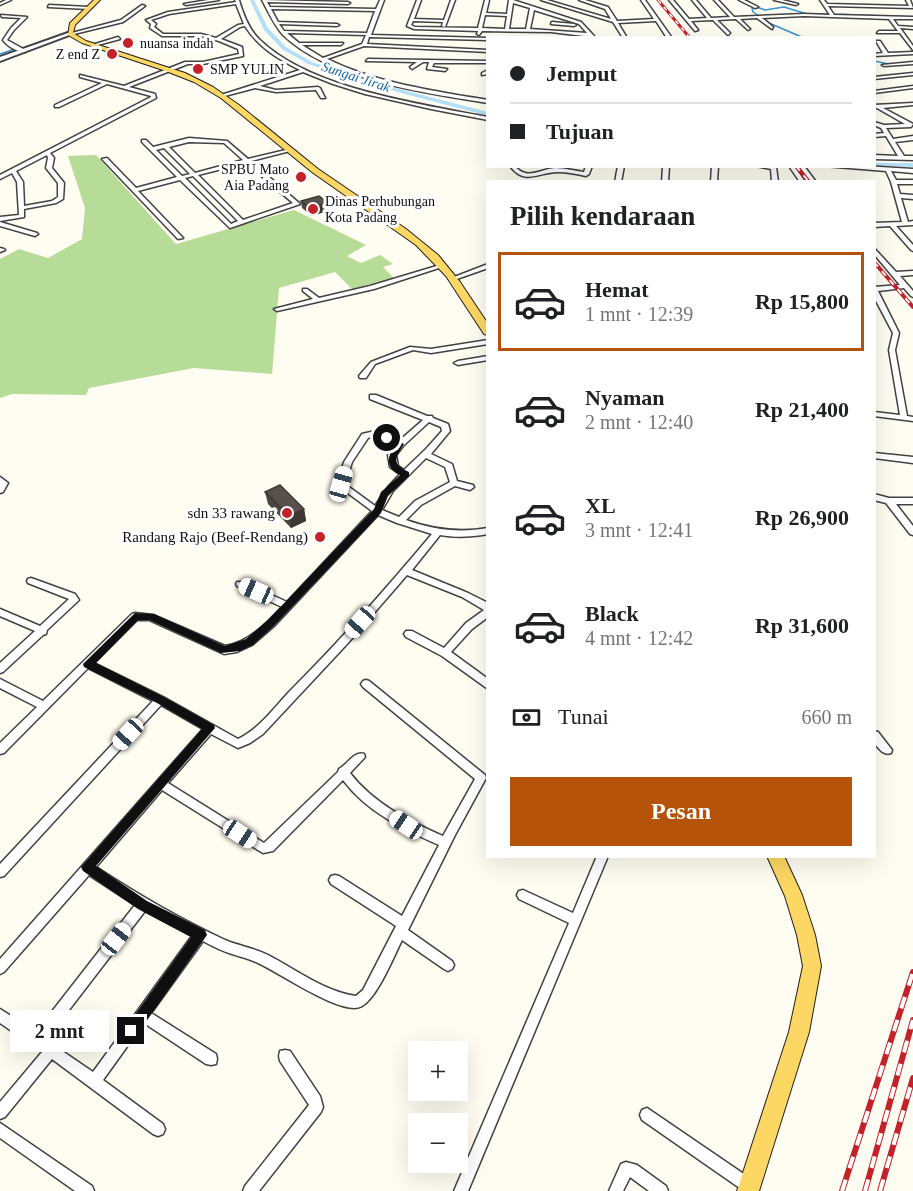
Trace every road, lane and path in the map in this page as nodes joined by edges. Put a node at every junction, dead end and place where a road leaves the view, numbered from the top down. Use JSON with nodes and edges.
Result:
{"nodes":[{"id":1,"x":9,"y":0,"type":"edge"},
{"id":2,"x":216,"y":0,"type":"edge"},
{"id":3,"x":264,"y":0,"type":"edge"},
{"id":4,"x":382,"y":0,"type":"edge"},
{"id":5,"x":419,"y":0,"type":"edge"},
{"id":6,"x":453,"y":0,"type":"edge"},
{"id":7,"x":487,"y":0,"type":"edge"},
{"id":8,"x":543,"y":0,"type":"edge"},
{"id":9,"x":581,"y":0,"type":"edge"},
{"id":10,"x":643,"y":0,"type":"edge"},
{"id":11,"x":671,"y":0,"type":"edge"},
{"id":12,"x":694,"y":0,"type":"edge"},
{"id":13,"x":716,"y":0,"type":"edge"},
{"id":14,"x":741,"y":0,"type":"edge"},
{"id":15,"x":776,"y":0,"type":"edge"},
{"id":16,"x":908,"y":0,"type":"edge"},
{"id":17,"x":237,"y":1,"type":"edge"},
{"id":18,"x":511,"y":1,"type":"edge"},
{"id":19,"x":349,"y":2,"type":"edge"},
{"id":20,"x":795,"y":2,"type":"edge"},
{"id":21,"x":824,"y":2,"type":"edge"},
{"id":22,"x":0,"y":4,"type":"edge"},
{"id":23,"x":76,"y":4,"type":"dead end"},
{"id":24,"x":93,"y":4,"type":"edge"},
{"id":25,"x":186,"y":4,"type":"dead end"},
{"id":26,"x":49,"y":6,"type":"dead end"},
{"id":27,"x":143,"y":6,"type":"dead end"},
{"id":28,"x":269,"y":8,"type":"junction"},
{"id":29,"x":532,"y":8,"type":"junction"},
{"id":30,"x":756,"y":8,"type":"dead end"},
{"id":31,"x":319,"y":10,"type":"junction"},
{"id":32,"x":345,"y":10,"type":"junction"},
{"id":33,"x":378,"y":10,"type":"junction"},
{"id":34,"x":803,"y":13,"type":"junction"},
{"id":35,"x":484,"y":14,"type":"junction"},
{"id":36,"x":553,"y":14,"type":"junction"},
{"id":37,"x":508,"y":15,"type":"junction"},
{"id":38,"x":2,"y":16,"type":"dead end"},
{"id":39,"x":832,"y":16,"type":"junction"},
{"id":40,"x":760,"y":17,"type":"junction"},
{"id":41,"x":890,"y":17,"type":"junction"},
{"id":42,"x":735,"y":18,"type":"junction"},
{"id":43,"x":913,"y":18,"type":"edge"},
{"id":44,"x":712,"y":19,"type":"junction"},
{"id":45,"x":339,"y":20,"type":"junction"},
{"id":46,"x":411,"y":20,"type":"junction"},
{"id":47,"x":657,"y":20,"type":"junction"},
{"id":48,"x":688,"y":20,"type":"junction"},
{"id":49,"x":446,"y":21,"type":"junction"},
{"id":50,"x":614,"y":21,"type":"junction"},
{"id":51,"x":276,"y":23,"type":"junction"},
{"id":52,"x":552,"y":23,"type":"junction"},
{"id":53,"x":312,"y":24,"type":"junction"},
{"id":54,"x":246,"y":25,"type":"junction"},
{"id":55,"x":584,"y":26,"type":"junction"},
{"id":56,"x":897,"y":27,"type":"junction"},
{"id":57,"x":444,"y":28,"type":"junction"},
{"id":58,"x":772,"y":28,"type":"dead end"},
{"id":59,"x":913,"y":28,"type":"edge"},
{"id":60,"x":481,"y":29,"type":"junction"},
{"id":61,"x":748,"y":29,"type":"dead end"},
{"id":62,"x":507,"y":30,"type":"junction"},
{"id":63,"x":696,"y":30,"type":"dead end"},
{"id":64,"x":528,"y":31,"type":"junction"},
{"id":65,"x":551,"y":31,"type":"junction"},
{"id":66,"x":283,"y":32,"type":"junction"},
{"id":67,"x":879,"y":32,"type":"dead end"},
{"id":68,"x":901,"y":32,"type":"junction"},
{"id":69,"x":333,"y":33,"type":"junction"},
{"id":70,"x":70,"y":34,"type":"junction"},
{"id":71,"x":728,"y":34,"type":"dead end"},
{"id":72,"x":369,"y":35,"type":"junction"},
{"id":73,"x":592,"y":36,"type":"edge"},
{"id":74,"x":624,"y":36,"type":"edge"},
{"id":75,"x":669,"y":36,"type":"edge"},
{"id":76,"x":118,"y":38,"type":"dead end"},
{"id":77,"x":444,"y":38,"type":"junction"},
{"id":78,"x":217,"y":39,"type":"junction"},
{"id":79,"x":478,"y":39,"type":"junction"},
{"id":80,"x":486,"y":39,"type":"edge"},
{"id":81,"x":296,"y":44,"type":"junction"},
{"id":82,"x":341,"y":44,"type":"dead end"},
{"id":83,"x":877,"y":44,"type":"edge"},
{"id":84,"x":94,"y":45,"type":"junction"},
{"id":85,"x":364,"y":45,"type":"junction"},
{"id":86,"x":443,"y":49,"type":"junction"},
{"id":87,"x":23,"y":51,"type":"junction"},
{"id":88,"x":486,"y":51,"type":"edge"},
{"id":89,"x":913,"y":51,"type":"edge"},
{"id":90,"x":886,"y":54,"type":"junction"},
{"id":91,"x":876,"y":55,"type":"edge"},
{"id":92,"x":1,"y":58,"type":"edge"},
{"id":93,"x":324,"y":59,"type":"junction"},
{"id":94,"x":368,"y":60,"type":"dead end"},
{"id":95,"x":422,"y":61,"type":"junction"},
{"id":96,"x":432,"y":62,"type":"junction"},
{"id":97,"x":486,"y":62,"type":"edge"},
{"id":98,"x":913,"y":63,"type":"edge"},
{"id":99,"x":888,"y":65,"type":"dead end"},
{"id":100,"x":412,"y":68,"type":"dead end"},
{"id":101,"x":169,"y":70,"type":"junction"},
{"id":102,"x":445,"y":70,"type":"dead end"},
{"id":103,"x":302,"y":71,"type":"junction"},
{"id":104,"x":913,"y":74,"type":"edge"},
{"id":105,"x":82,"y":76,"type":"dead end"},
{"id":106,"x":876,"y":78,"type":"edge"},
{"id":107,"x":106,"y":83,"type":"junction"},
{"id":108,"x":254,"y":86,"type":"junction"},
{"id":109,"x":125,"y":87,"type":"junction"},
{"id":110,"x":913,"y":87,"type":"edge"},
{"id":111,"x":876,"y":92,"type":"edge"},
{"id":112,"x":223,"y":96,"type":"junction"},
{"id":113,"x":323,"y":97,"type":"dead end"},
{"id":114,"x":486,"y":102,"type":"edge"},
{"id":115,"x":913,"y":104,"type":"edge"},
{"id":116,"x":904,"y":105,"type":"junction"},
{"id":117,"x":57,"y":106,"type":"dead end"},
{"id":118,"x":876,"y":107,"type":"edge"},
{"id":119,"x":913,"y":110,"type":"edge"},
{"id":120,"x":486,"y":119,"type":"edge"},
{"id":121,"x":876,"y":124,"type":"edge"},
{"id":122,"x":912,"y":125,"type":"edge"},
{"id":123,"x":883,"y":128,"type":"junction"},
{"id":124,"x":887,"y":134,"type":"junction"},
{"id":125,"x":876,"y":136,"type":"edge"},
{"id":126,"x":913,"y":138,"type":"edge"},
{"id":127,"x":144,"y":141,"type":"dead end"},
{"id":128,"x":891,"y":141,"type":"junction"},
{"id":129,"x":165,"y":146,"type":"junction"},
{"id":130,"x":152,"y":149,"type":"junction"},
{"id":131,"x":290,"y":151,"type":"junction"},
{"id":132,"x":47,"y":153,"type":"junction"},
{"id":133,"x":876,"y":158,"type":"edge"},
{"id":134,"x":902,"y":158,"type":"junction"},
{"id":135,"x":913,"y":158,"type":"edge"},
{"id":136,"x":105,"y":159,"type":"dead end"},
{"id":137,"x":248,"y":162,"type":"junction"},
{"id":138,"x":513,"y":168,"type":"edge"},
{"id":139,"x":588,"y":168,"type":"edge"},
{"id":140,"x":803,"y":168,"type":"edge"},
{"id":141,"x":857,"y":168,"type":"edge"},
{"id":142,"x":13,"y":170,"type":"junction"},
{"id":143,"x":888,"y":170,"type":"junction"},
{"id":144,"x":913,"y":171,"type":"edge"},
{"id":145,"x":569,"y":172,"type":"junction"},
{"id":146,"x":196,"y":176,"type":"junction"},
{"id":147,"x":0,"y":177,"type":"edge"},
{"id":148,"x":183,"y":179,"type":"junction"},
{"id":149,"x":566,"y":180,"type":"edge"},
{"id":150,"x":812,"y":180,"type":"edge"},
{"id":151,"x":894,"y":182,"type":"junction"},
{"id":152,"x":913,"y":182,"type":"edge"},
{"id":153,"x":136,"y":192,"type":"junction"},
{"id":154,"x":898,"y":196,"type":"junction"},
{"id":155,"x":913,"y":197,"type":"edge"},
{"id":156,"x":23,"y":208,"type":"junction"},
{"id":157,"x":0,"y":219,"type":"edge"},
{"id":158,"x":242,"y":222,"type":"junction"},
{"id":159,"x":909,"y":223,"type":"edge"},
{"id":160,"x":0,"y":224,"type":"edge"},
{"id":161,"x":891,"y":224,"type":"junction"},
{"id":162,"x":876,"y":225,"type":"edge"},
{"id":163,"x":34,"y":234,"type":"dead end"},
{"id":164,"x":180,"y":238,"type":"dead end"},
{"id":165,"x":911,"y":245,"type":"edge"},
{"id":166,"x":876,"y":252,"type":"edge"},
{"id":167,"x":442,"y":266,"type":"junction"},
{"id":168,"x":486,"y":268,"type":"edge"},
{"id":169,"x":913,"y":273,"type":"edge"},
{"id":170,"x":895,"y":274,"type":"junction"},
{"id":171,"x":452,"y":279,"type":"junction"},
{"id":172,"x":905,"y":286,"type":"junction"},
{"id":173,"x":305,"y":290,"type":"dead end"},
{"id":174,"x":876,"y":290,"type":"edge"},
{"id":175,"x":876,"y":294,"type":"edge"},
{"id":176,"x":913,"y":295,"type":"edge"},
{"id":177,"x":318,"y":300,"type":"junction"},
{"id":178,"x":278,"y":309,"type":"dead end"},
{"id":179,"x":486,"y":329,"type":"edge"},
{"id":180,"x":486,"y":342,"type":"edge"},
{"id":181,"x":486,"y":358,"type":"edge"},
{"id":182,"x":458,"y":363,"type":"dead end"},
{"id":183,"x":363,"y":376,"type":"dead end"},
{"id":184,"x":374,"y":397,"type":"dead end"},
{"id":185,"x":876,"y":414,"type":"edge"},
{"id":186,"x":429,"y":418,"type":"junction"},
{"id":187,"x":904,"y":418,"type":"junction"},
{"id":188,"x":913,"y":419,"type":"edge"},
{"id":189,"x":400,"y":444,"type":"junction"},
{"id":190,"x":427,"y":455,"type":"junction"},
{"id":191,"x":876,"y":455,"type":"edge"},
{"id":192,"x":913,"y":460,"type":"edge"},
{"id":193,"x":406,"y":474,"type":"junction"},
{"id":194,"x":0,"y":480,"type":"edge"},
{"id":195,"x":454,"y":483,"type":"junction"},
{"id":196,"x":470,"y":487,"type":"dead end"},
{"id":197,"x":0,"y":490,"type":"edge"},
{"id":198,"x":876,"y":498,"type":"edge"},
{"id":199,"x":889,"y":501,"type":"junction"},
{"id":200,"x":913,"y":501,"type":"edge"},
{"id":201,"x":377,"y":511,"type":"junction"},
{"id":202,"x":400,"y":521,"type":"junction"},
{"id":203,"x":486,"y":531,"type":"edge"},
{"id":204,"x":913,"y":532,"type":"edge"},
{"id":205,"x":436,"y":533,"type":"junction"},
{"id":206,"x":406,"y":570,"type":"junction"},
{"id":207,"x":31,"y":580,"type":"dead end"},
{"id":208,"x":240,"y":584,"type":"dead end"},
{"id":209,"x":288,"y":606,"type":"junction"},
{"id":210,"x":486,"y":609,"type":"edge"},
{"id":211,"x":0,"y":612,"type":"edge"},
{"id":212,"x":486,"y":612,"type":"edge"},
{"id":213,"x":43,"y":631,"type":"junction"},
{"id":214,"x":409,"y":634,"type":"dead end"},
{"id":215,"x":446,"y":653,"type":"junction"},
{"id":216,"x":88,"y":664,"type":"junction"},
{"id":217,"x":0,"y":669,"type":"edge"},
{"id":218,"x":0,"y":682,"type":"edge"},
{"id":219,"x":486,"y":683,"type":"edge"},
{"id":220,"x":366,"y":684,"type":"dead end"},
{"id":221,"x":160,"y":700,"type":"junction"},
{"id":222,"x":45,"y":706,"type":"junction"},
{"id":223,"x":210,"y":728,"type":"junction"},
{"id":224,"x":876,"y":737,"type":"edge"},
{"id":225,"x":0,"y":750,"type":"edge"},
{"id":226,"x":887,"y":750,"type":"dead end"},
{"id":227,"x":360,"y":757,"type":"dead end"},
{"id":228,"x":343,"y":772,"type":"junction"},
{"id":229,"x":484,"y":776,"type":"edge"},
{"id":230,"x":161,"y":784,"type":"junction"},
{"id":231,"x":444,"y":843,"type":"junction"},
{"id":232,"x":602,"y":858,"type":"edge"},
{"id":233,"x":776,"y":858,"type":"edge"},
{"id":234,"x":87,"y":867,"type":"junction"},
{"id":235,"x":0,"y":872,"type":"edge"},
{"id":236,"x":335,"y":880,"type":"dead end"},
{"id":237,"x":523,"y":895,"type":"dead end"},
{"id":238,"x":142,"y":905,"type":"junction"},
{"id":239,"x":576,"y":921,"type":"junction"},
{"id":240,"x":403,"y":928,"type":"junction"},
{"id":241,"x":200,"y":935,"type":"junction"},
{"id":242,"x":448,"y":965,"type":"dead end"},
{"id":243,"x":0,"y":968,"type":"edge"},
{"id":244,"x":0,"y":1015,"type":"edge"},
{"id":245,"x":143,"y":1015,"type":"junction"},
{"id":246,"x":37,"y":1041,"type":"junction"},
{"id":247,"x":50,"y":1052,"type":"junction"},
{"id":248,"x":285,"y":1056,"type":"dead end"},
{"id":249,"x":211,"y":1059,"type":"dead end"},
{"id":250,"x":95,"y":1080,"type":"junction"},
{"id":251,"x":0,"y":1112,"type":"edge"},
{"id":252,"x":647,"y":1115,"type":"dead end"},
{"id":253,"x":158,"y":1129,"type":"dead end"},
{"id":254,"x":0,"y":1130,"type":"edge"},
{"id":255,"x":749,"y":1189,"type":"edge"},
{"id":256,"x":464,"y":1190,"type":"edge"},
{"id":257,"x":87,"y":1191,"type":"edge"},
{"id":258,"x":250,"y":1191,"type":"edge"},
{"id":259,"x":616,"y":1191,"type":"edge"},
{"id":260,"x":661,"y":1191,"type":"edge"}],
"edges":[{"from":1,"to":22,"type":"street"},
{"from":2,"to":25,"type":"street"},
{"from":3,"to":19,"type":"street"},
{"from":3,"to":28,"type":"street"},
{"from":4,"to":33,"type":"street"},
{"from":5,"to":46,"type":"street"},
{"from":6,"to":49,"type":"street"},
{"from":7,"to":35,"type":"street"},
{"from":8,"to":50,"type":"street"},
{"from":9,"to":50,"type":"street"},
{"from":10,"to":47,"type":"street"},
{"from":11,"to":48,"type":"street"},
{"from":12,"to":44,"type":"street"},
{"from":13,"to":42,"type":"street"},
{"from":14,"to":30,"type":"street"},
{"from":15,"to":20,"type":"street"},
{"from":16,"to":21,"type":"street"},
{"from":17,"to":54,"type":"street"},
{"from":17,"to":78,"type":"street"},
{"from":18,"to":29,"type":"street"},
{"from":18,"to":37,"type":"street"},
{"from":19,"to":32,"type":"street"},
{"from":20,"to":34,"type":"street"},
{"from":21,"to":39,"type":"street"},
{"from":23,"to":24,"type":"street"},
{"from":24,"to":26,"type":"street"},
{"from":24,"to":70,"type":"main road"},
{"from":27,"to":70,"type":"street"},
{"from":28,"to":31,"type":"street"},
{"from":28,"to":51,"type":"street"},
{"from":29,"to":36,"type":"street"},
{"from":29,"to":64,"type":"street"},
{"from":31,"to":32,"type":"street"},
{"from":31,"to":53,"type":"street"},
{"from":32,"to":33,"type":"street"},
{"from":32,"to":45,"type":"street"},
{"from":33,"to":72,"type":"street"},
{"from":34,"to":39,"type":"street"},
{"from":34,"to":40,"type":"street"},
{"from":35,"to":37,"type":"street"},
{"from":35,"to":60,"type":"street"},
{"from":36,"to":52,"type":"street"},
{"from":36,"to":55,"type":"street"},
{"from":37,"to":62,"type":"street"},
{"from":38,"to":87,"type":"street"},
{"from":39,"to":41,"type":"street"},
{"from":40,"to":42,"type":"street"},
{"from":40,"to":58,"type":"street"},
{"from":41,"to":43,"type":"street"},
{"from":41,"to":56,"type":"street"},
{"from":42,"to":44,"type":"street"},
{"from":42,"to":61,"type":"street"},
{"from":44,"to":48,"type":"street"},
{"from":44,"to":71,"type":"street"},
{"from":45,"to":53,"type":"street"},
{"from":45,"to":69,"type":"street"},
{"from":46,"to":49,"type":"street"},
{"from":46,"to":57,"type":"street"},
{"from":47,"to":50,"type":"street"},
{"from":47,"to":75,"type":"street"},
{"from":48,"to":63,"type":"street"},
{"from":49,"to":57,"type":"street"},
{"from":50,"to":74,"type":"street"},
{"from":51,"to":53,"type":"street"},
{"from":51,"to":66,"type":"street"},
{"from":52,"to":55,"type":"street"},
{"from":52,"to":65,"type":"street"},
{"from":54,"to":78,"type":"street"},
{"from":54,"to":103,"type":"street"},
{"from":55,"to":73,"type":"street"},
{"from":56,"to":59,"type":"street"},
{"from":56,"to":68,"type":"street"},
{"from":57,"to":60,"type":"street"},
{"from":60,"to":62,"type":"street"},
{"from":60,"to":79,"type":"street"},
{"from":62,"to":64,"type":"street"},
{"from":64,"to":65,"type":"street"},
{"from":65,"to":73,"type":"street"},
{"from":66,"to":69,"type":"street"},
{"from":66,"to":81,"type":"street"},
{"from":67,"to":68,"type":"street"},
{"from":68,"to":89,"type":"street"},
{"from":69,"to":72,"type":"street"},
{"from":70,"to":84,"type":"main road"},
{"from":70,"to":87,"type":"street"},
{"from":72,"to":77,"type":"street"},
{"from":72,"to":85,"type":"street"},
{"from":76,"to":84,"type":"street"},
{"from":77,"to":79,"type":"street"},
{"from":77,"to":86,"type":"street"},
{"from":78,"to":101,"type":"street"},
{"from":79,"to":80,"type":"street"},
{"from":81,"to":82,"type":"street"},
{"from":81,"to":93,"type":"street"},
{"from":83,"to":90,"type":"street"},
{"from":84,"to":101,"type":"main road"},
{"from":85,"to":86,"type":"street"},
{"from":85,"to":93,"type":"street"},
{"from":86,"to":88,"type":"street"},
{"from":87,"to":92,"type":"street"},
{"from":89,"to":90,"type":"street"},
{"from":90,"to":91,"type":"street"},
{"from":93,"to":114,"type":"street"},
{"from":94,"to":95,"type":"street"},
{"from":95,"to":96,"type":"street"},
{"from":95,"to":100,"type":"street"},
{"from":96,"to":97,"type":"street"},
{"from":96,"to":102,"type":"street"},
{"from":98,"to":99,"type":"street"},
{"from":101,"to":109,"type":"street"},
{"from":101,"to":112,"type":"main road"},
{"from":103,"to":108,"type":"street"},
{"from":103,"to":120,"type":"street"},
{"from":104,"to":106,"type":"street"},
{"from":105,"to":107,"type":"street"},
{"from":107,"to":109,"type":"street"},
{"from":107,"to":117,"type":"street"},
{"from":108,"to":112,"type":"street"},
{"from":108,"to":113,"type":"street"},
{"from":109,"to":132,"type":"street"},
{"from":110,"to":111,"type":"street"},
{"from":112,"to":131,"type":"main road"},
{"from":115,"to":116,"type":"street"},
{"from":116,"to":118,"type":"street"},
{"from":116,"to":119,"type":"street"},
{"from":118,"to":122,"type":"street"},
{"from":121,"to":123,"type":"street"},
{"from":122,"to":123,"type":"street"},
{"from":123,"to":124,"type":"street"},
{"from":124,"to":125,"type":"street"},
{"from":124,"to":128,"type":"street"},
{"from":126,"to":128,"type":"street"},
{"from":127,"to":130,"type":"street"},
{"from":128,"to":134,"type":"street"},
{"from":129,"to":130,"type":"street"},
{"from":129,"to":137,"type":"street"},
{"from":129,"to":146,"type":"street"},
{"from":130,"to":148,"type":"street"},
{"from":131,"to":137,"type":"street"},
{"from":131,"to":167,"type":"main road"},
{"from":132,"to":142,"type":"street"},
{"from":132,"to":156,"type":"street"},
{"from":133,"to":134,"type":"street"},
{"from":134,"to":135,"type":"street"},
{"from":136,"to":153,"type":"street"},
{"from":137,"to":146,"type":"street"},
{"from":137,"to":158,"type":"street"},
{"from":138,"to":145,"type":"street"},
{"from":139,"to":145,"type":"street"},
{"from":140,"to":150,"type":"street"},
{"from":141,"to":143,"type":"street"},
{"from":142,"to":147,"type":"street"},
{"from":142,"to":156,"type":"street"},
{"from":143,"to":144,"type":"street"},
{"from":143,"to":151,"type":"street"},
{"from":145,"to":149,"type":"street"},
{"from":146,"to":148,"type":"street"},
{"from":146,"to":158,"type":"street"},
{"from":148,"to":153,"type":"street"},
{"from":148,"to":158,"type":"street"},
{"from":151,"to":152,"type":"street"},
{"from":151,"to":154,"type":"street"},
{"from":153,"to":164,"type":"street"},
{"from":154,"to":155,"type":"street"},
{"from":154,"to":159,"type":"street"},
{"from":156,"to":157,"type":"street"},
{"from":159,"to":161,"type":"street"},
{"from":160,"to":163,"type":"street"},
{"from":161,"to":162,"type":"street"},
{"from":161,"to":165,"type":"street"},
{"from":166,"to":170,"type":"street"},
{"from":167,"to":171,"type":"main road"},
{"from":167,"to":177,"type":"street"},
{"from":168,"to":171,"type":"street"},
{"from":169,"to":170,"type":"street"},
{"from":170,"to":172,"type":"street"},
{"from":171,"to":179,"type":"main road"},
{"from":172,"to":174,"type":"street"},
{"from":172,"to":176,"type":"street"},
{"from":173,"to":177,"type":"street"},
{"from":175,"to":187,"type":"street"},
{"from":177,"to":178,"type":"street"},
{"from":180,"to":183,"type":"street"},
{"from":181,"to":182,"type":"street"},
{"from":184,"to":186,"type":"street"},
{"from":185,"to":187,"type":"street"},
{"from":186,"to":189,"type":"street"},
{"from":186,"to":190,"type":"street"},
{"from":187,"to":188,"type":"street"},
{"from":189,"to":193,"type":"street"},
{"from":189,"to":201,"type":"street"},
{"from":190,"to":193,"type":"street"},
{"from":190,"to":195,"type":"street"},
{"from":191,"to":192,"type":"street"},
{"from":193,"to":201,"type":"street"},
{"from":194,"to":197,"type":"street"},
{"from":195,"to":196,"type":"street"},
{"from":195,"to":202,"type":"street"},
{"from":198,"to":199,"type":"street"},
{"from":199,"to":200,"type":"street"},
{"from":199,"to":204,"type":"street"},
{"from":201,"to":202,"type":"street"},
{"from":201,"to":209,"type":"street"},
{"from":202,"to":205,"type":"street"},
{"from":203,"to":205,"type":"street"},
{"from":205,"to":206,"type":"street"},
{"from":206,"to":210,"type":"street"},
{"from":206,"to":223,"type":"street"},
{"from":207,"to":213,"type":"street"},
{"from":208,"to":209,"type":"street"},
{"from":209,"to":216,"type":"street"},
{"from":211,"to":213,"type":"street"},
{"from":212,"to":215,"type":"street"},
{"from":213,"to":217,"type":"street"},
{"from":214,"to":215,"type":"street"},
{"from":215,"to":219,"type":"street"},
{"from":216,"to":221,"type":"street"},
{"from":216,"to":222,"type":"street"},
{"from":218,"to":222,"type":"street"},
{"from":220,"to":229,"type":"street"},
{"from":221,"to":223,"type":"street"},
{"from":221,"to":235,"type":"street"},
{"from":222,"to":225,"type":"street"},
{"from":223,"to":230,"type":"street"},
{"from":224,"to":226,"type":"street"},
{"from":227,"to":228,"type":"street"},
{"from":228,"to":230,"type":"street"},
{"from":228,"to":231,"type":"street"},
{"from":229,"to":231,"type":"street"},
{"from":230,"to":234,"type":"street"},
{"from":231,"to":240,"type":"street"},
{"from":232,"to":239,"type":"street"},
{"from":233,"to":255,"type":"main road"},
{"from":234,"to":238,"type":"street"},
{"from":234,"to":243,"type":"street"},
{"from":236,"to":240,"type":"street"},
{"from":237,"to":239,"type":"street"},
{"from":238,"to":241,"type":"street"},
{"from":238,"to":246,"type":"street"},
{"from":239,"to":256,"type":"street"},
{"from":240,"to":241,"type":"street"},
{"from":240,"to":242,"type":"street"},
{"from":241,"to":245,"type":"street"},
{"from":244,"to":246,"type":"street"},
{"from":245,"to":249,"type":"street"},
{"from":245,"to":250,"type":"street"},
{"from":246,"to":247,"type":"street"},
{"from":247,"to":250,"type":"street"},
{"from":247,"to":251,"type":"street"},
{"from":248,"to":258,"type":"street"},
{"from":250,"to":253,"type":"street"},
{"from":252,"to":255,"type":"street"},
{"from":254,"to":257,"type":"street"},
{"from":259,"to":260,"type":"street"}]}
